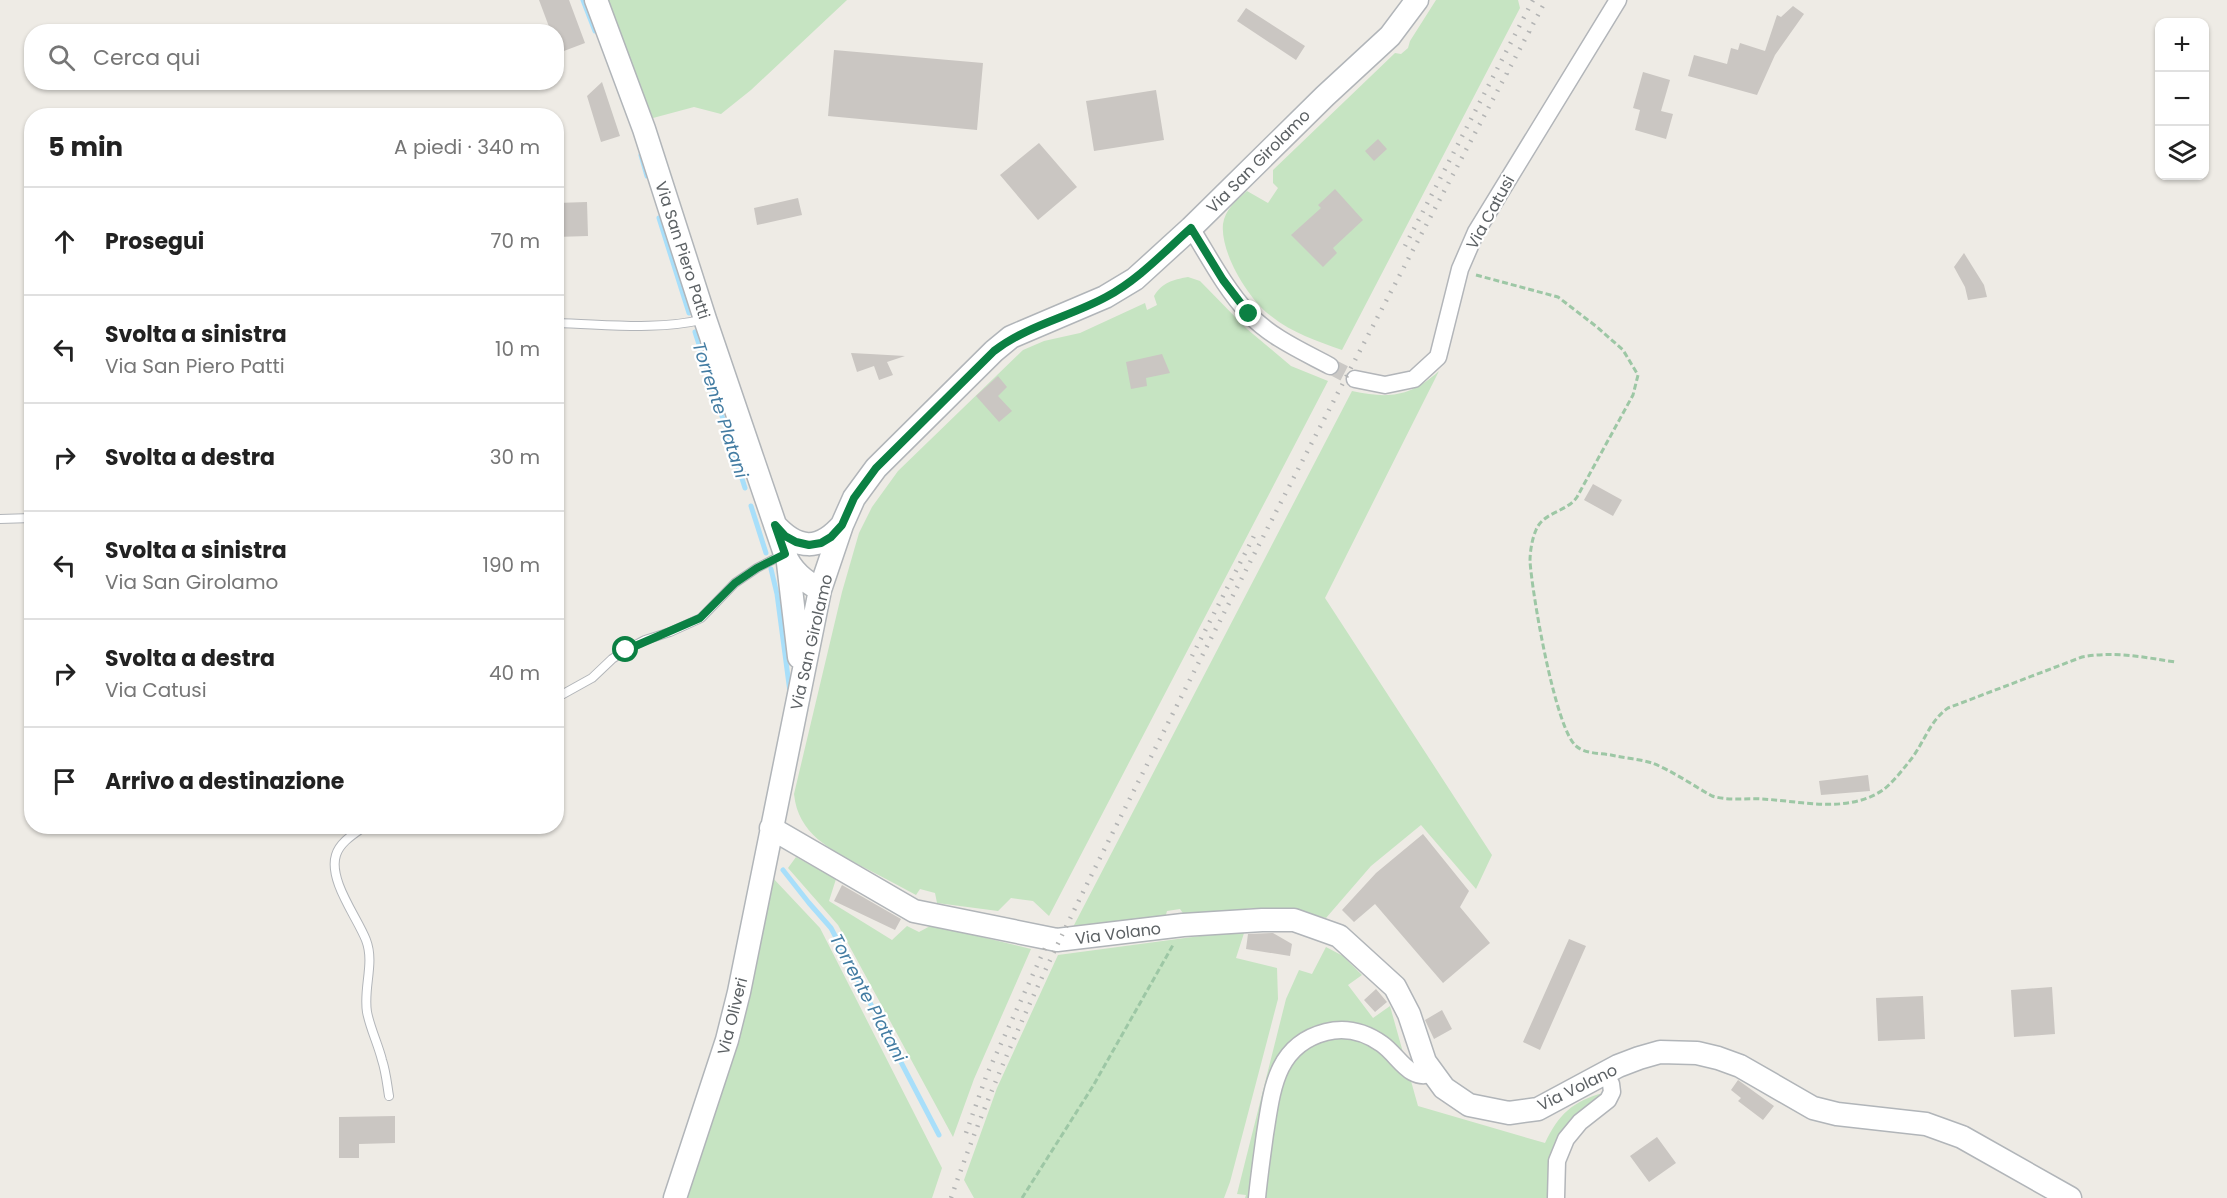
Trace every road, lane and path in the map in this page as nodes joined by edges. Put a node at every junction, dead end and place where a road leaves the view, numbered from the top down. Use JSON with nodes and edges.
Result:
{"nodes":[{"id":1,"x":596,"y":0,"type":"edge"},
{"id":2,"x":1417,"y":0,"type":"edge"},
{"id":3,"x":1618,"y":0,"type":"edge"},
{"id":4,"x":1191,"y":228,"type":"junction"},
{"id":5,"x":1460,"y":269,"type":"junction"},
{"id":6,"x":705,"y":319,"type":"junction"},
{"id":7,"x":564,"y":323,"type":"edge"},
{"id":8,"x":1330,"y":366,"type":"tunnel mouth"},
{"id":9,"x":1355,"y":379,"type":"tunnel mouth"},
{"id":10,"x":24,"y":518,"type":"edge"},
{"id":11,"x":0,"y":519,"type":"edge"},
{"id":12,"x":775,"y":525,"type":"junction"},
{"id":13,"x":842,"y":525,"type":"junction"},
{"id":14,"x":786,"y":558,"type":"junction"},
{"id":15,"x":820,"y":590,"type":"junction"},
{"id":16,"x":2175,"y":662,"type":"dead end"},
{"id":17,"x":801,"y":682,"type":"junction"},
{"id":18,"x":564,"y":694,"type":"edge"},
{"id":19,"x":771,"y":828,"type":"junction"},
{"id":20,"x":353,"y":834,"type":"edge"},
{"id":21,"x":1170,"y":952,"type":"dead end"},
{"id":22,"x":1433,"y":1073,"type":"junction"},
{"id":23,"x":1605,"y":1074,"type":"junction"},
{"id":24,"x":388,"y":1096,"type":"dead end"},
{"id":25,"x":675,"y":1198,"type":"edge"},
{"id":26,"x":1022,"y":1198,"type":"edge"},
{"id":27,"x":1257,"y":1198,"type":"edge"},
{"id":28,"x":1556,"y":1198,"type":"edge"},
{"id":29,"x":2070,"y":1198,"type":"edge"}],
"edges":[{"from":1,"to":6,"type":"street","name":"Via San Piero Patti"},
{"from":2,"to":4,"type":"street","name":"Via San Girolamo"},
{"from":3,"to":5,"type":"street","name":"Via Catusi"},
{"from":4,"to":8,"type":"street"},
{"from":4,"to":13,"type":"street","name":"Via San Girolamo"},
{"from":5,"to":9,"type":"street","name":"Via Catusi"},
{"from":5,"to":16,"type":"path"},
{"from":6,"to":7,"type":"lane"},
{"from":6,"to":12,"type":"street","name":"Via San Piero Patti"},
{"from":10,"to":11,"type":"lane"},
{"from":12,"to":13,"type":"street"},
{"from":12,"to":14,"type":"street","name":"Via San Piero Patti"},
{"from":13,"to":15,"type":"street","name":"Via San Girolamo"},
{"from":14,"to":15,"type":"street","name":"Via San Piero Patti"},
{"from":14,"to":17,"type":"street"},
{"from":14,"to":18,"type":"lane"},
{"from":15,"to":17,"type":"street","name":"Via San Girolamo"},
{"from":17,"to":19,"type":"street","name":"Via San Girolamo"},
{"from":19,"to":22,"type":"street","name":"Via Volano"},
{"from":19,"to":25,"type":"street","name":"Via Oliveri"},
{"from":20,"to":24,"type":"lane"},
{"from":21,"to":26,"type":"path"},
{"from":22,"to":23,"type":"street","name":"Via Volano"},
{"from":22,"to":27,"type":"street"},
{"from":23,"to":28,"type":"street"},
{"from":23,"to":29,"type":"street","name":"Via Volano"}]}
